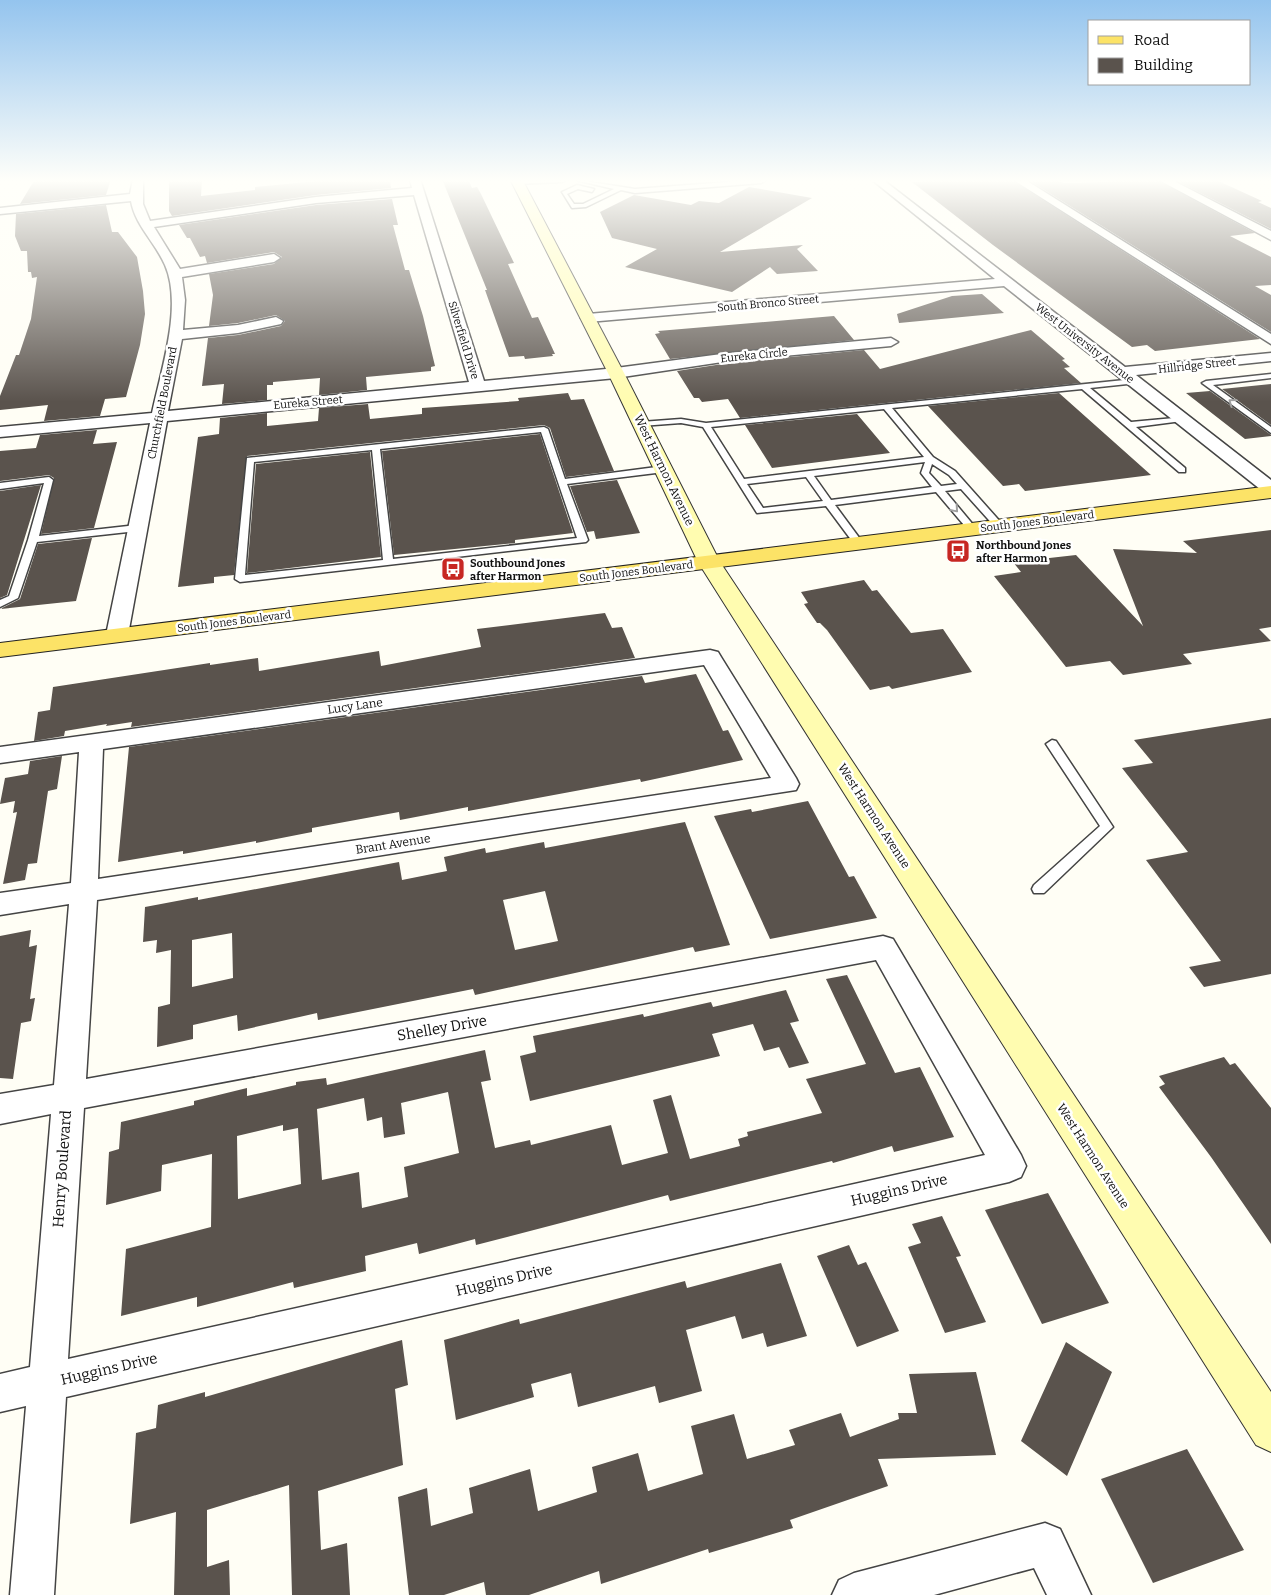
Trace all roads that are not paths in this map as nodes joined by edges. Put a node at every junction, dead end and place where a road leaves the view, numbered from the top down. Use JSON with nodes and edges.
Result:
{"nodes":[{"id":1,"x":165,"y":253,"type":"edge"},
{"id":2,"x":438,"y":253,"type":"edge"},
{"id":3,"x":555,"y":253,"type":"edge"},
{"id":4,"x":971,"y":253,"type":"edge"},
{"id":5,"x":1134,"y":253,"type":"edge"},
{"id":6,"x":274,"y":258,"type":"dead end"},
{"id":7,"x":175,"y":274,"type":"junction"},
{"id":8,"x":1007,"y":282,"type":"junction"},
{"id":9,"x":588,"y":318,"type":"junction"},
{"id":10,"x":276,"y":321,"type":"dead end"},
{"id":11,"x":175,"y":335,"type":"junction"},
{"id":12,"x":1271,"y":340,"type":"edge"},
{"id":13,"x":892,"y":342,"type":"dead end"},
{"id":14,"x":1271,"y":357,"type":"edge"},
{"id":15,"x":616,"y":373,"type":"junction"},
{"id":16,"x":1271,"y":376,"type":"edge"},
{"id":17,"x":1128,"y":377,"type":"junction"},
{"id":18,"x":478,"y":386,"type":"junction"},
{"id":19,"x":1083,"y":386,"type":"junction"},
{"id":20,"x":886,"y":406,"type":"junction"},
{"id":21,"x":159,"y":416,"type":"junction"},
{"id":22,"x":1182,"y":419,"type":"junction"},
{"id":23,"x":641,"y":424,"type":"junction"},
{"id":24,"x":706,"y":425,"type":"junction"},
{"id":25,"x":1129,"y":425,"type":"junction"},
{"id":26,"x":1271,"y":430,"type":"edge"},
{"id":27,"x":0,"y":432,"type":"edge"},
{"id":28,"x":376,"y":447,"type":"junction"},
{"id":29,"x":930,"y":459,"type":"junction"},
{"id":30,"x":664,"y":470,"type":"junction"},
{"id":31,"x":1182,"y":470,"type":"dead end"},
{"id":32,"x":808,"y":474,"type":"junction"},
{"id":33,"x":562,"y":482,"type":"junction"},
{"id":34,"x":742,"y":482,"type":"junction"},
{"id":35,"x":0,"y":486,"type":"edge"},
{"id":36,"x":963,"y":486,"type":"junction"},
{"id":37,"x":937,"y":489,"type":"junction"},
{"id":38,"x":1271,"y":490,"type":"edge"},
{"id":39,"x":828,"y":502,"type":"junction"},
{"id":40,"x":999,"y":526,"type":"junction"},
{"id":41,"x":137,"y":528,"type":"junction"},
{"id":42,"x":972,"y":529,"type":"junction"},
{"id":43,"x":33,"y":540,"type":"junction"},
{"id":44,"x":858,"y":543,"type":"junction"},
{"id":45,"x":388,"y":562,"type":"junction"},
{"id":46,"x":709,"y":562,"type":"junction"},
{"id":47,"x":0,"y":604,"type":"edge"},
{"id":48,"x":117,"y":635,"type":"junction"},
{"id":49,"x":0,"y":650,"type":"edge"},
{"id":50,"x":91,"y":743,"type":"junction"},
{"id":51,"x":1052,"y":744,"type":"dead end"},
{"id":52,"x":0,"y":756,"type":"edge"},
{"id":53,"x":786,"y":784,"type":"joint"},
{"id":54,"x":1039,"y":889,"type":"dead end"},
{"id":55,"x":84,"y":891,"type":"junction"},
{"id":56,"x":0,"y":904,"type":"edge"},
{"id":57,"x":68,"y":1097,"type":"junction"},
{"id":58,"x":0,"y":1109,"type":"edge"},
{"id":59,"x":1008,"y":1166,"type":"joint"},
{"id":60,"x":46,"y":1383,"type":"junction"},
{"id":61,"x":0,"y":1393,"type":"edge"},
{"id":62,"x":1271,"y":1430,"type":"edge"},
{"id":63,"x":32,"y":1595,"type":"edge"},
{"id":64,"x":854,"y":1595,"type":"edge"},
{"id":65,"x":1070,"y":1595,"type":"edge"}],
"edges":[{"from":1,"to":7,"type":"street","name":"Churchfield Boulevard"},
{"from":2,"to":18,"type":"street","name":"Silverfield Drive"},
{"from":3,"to":9,"type":"main road","name":"West Harmon Avenue"},
{"from":4,"to":8,"type":"street","name":"West University Avenue"},
{"from":5,"to":12,"type":"street"},
{"from":6,"to":7,"type":"street"},
{"from":7,"to":11,"type":"street","name":"Churchfield Boulevard"},
{"from":8,"to":9,"type":"street","name":"South Bronco Street"},
{"from":8,"to":17,"type":"street","name":"West University Avenue"},
{"from":9,"to":15,"type":"main road","name":"West Harmon Avenue"},
{"from":10,"to":11,"type":"street"},
{"from":11,"to":21,"type":"street","name":"Churchfield Boulevard"},
{"from":13,"to":15,"type":"street","name":"Eureka Circle"},
{"from":14,"to":17,"type":"street","name":"Hillridge Street"},
{"from":15,"to":18,"type":"street","name":"Eureka Street"},
{"from":15,"to":23,"type":"main road","name":"West Harmon Avenue"},
{"from":26,"to":16,"type":"lane","one_way":true},
{"from":17,"to":19,"type":"lane"},
{"from":17,"to":22,"type":"street","name":"West University Avenue"},
{"from":18,"to":21,"type":"street","name":"Eureka Street"},
{"from":19,"to":20,"type":"lane"},
{"from":19,"to":25,"type":"lane"},
{"from":20,"to":24,"type":"lane"},
{"from":20,"to":29,"type":"lane"},
{"from":21,"to":27,"type":"street","name":"Eureka Street"},
{"from":21,"to":41,"type":"street","name":"Churchfield Boulevard"},
{"from":22,"to":25,"type":"lane"},
{"from":22,"to":38,"type":"street","name":"West University Avenue"},
{"from":23,"to":24,"type":"lane"},
{"from":23,"to":30,"type":"main road","name":"West Harmon Avenue"},
{"from":24,"to":34,"type":"lane"},
{"from":25,"to":31,"type":"lane"},
{"from":28,"to":33,"type":"lane"},
{"from":28,"to":45,"type":"lane"},
{"from":28,"to":45,"type":"lane"},
{"from":29,"to":32,"type":"lane"},
{"from":29,"to":36,"type":"lane"},
{"from":29,"to":37,"type":"lane"},
{"from":30,"to":33,"type":"lane"},
{"from":30,"to":46,"type":"main road","name":"West Harmon Avenue"},
{"from":32,"to":34,"type":"lane"},
{"from":32,"to":39,"type":"lane"},
{"from":33,"to":45,"type":"lane"},
{"from":34,"to":39,"type":"lane"},
{"from":35,"to":43,"type":"lane"},
{"from":36,"to":37,"type":"lane"},
{"from":36,"to":40,"type":"lane"},
{"from":37,"to":39,"type":"lane"},
{"from":37,"to":42,"type":"lane","one_way":true},
{"from":38,"to":40,"type":"main road","name":"South Jones Boulevard"},
{"from":39,"to":44,"type":"lane"},
{"from":40,"to":42,"type":"main road","name":"South Jones Boulevard"},
{"from":41,"to":43,"type":"lane"},
{"from":41,"to":48,"type":"street","name":"Churchfield Boulevard"},
{"from":42,"to":44,"type":"main road","name":"South Jones Boulevard"},
{"from":43,"to":47,"type":"lane"},
{"from":44,"to":46,"type":"main road","name":"South Jones Boulevard"},
{"from":46,"to":48,"type":"main road","name":"South Jones Boulevard"},
{"from":46,"to":62,"type":"main road","name":"West Harmon Avenue"},
{"from":48,"to":49,"type":"main road","name":"South Jones Boulevard"},
{"from":50,"to":52,"type":"street","name":"Lucy Lane"},
{"from":50,"to":53,"type":"street","name":"Lucy Lane"},
{"from":50,"to":55,"type":"street","name":"Henry Boulevard"},
{"from":51,"to":54,"type":"lane"},
{"from":53,"to":55,"type":"street","name":"Brant Avenue"},
{"from":55,"to":56,"type":"street","name":"Brant Avenue"},
{"from":55,"to":57,"type":"street","name":"Henry Boulevard"},
{"from":57,"to":58,"type":"street","name":"Shelley Drive"},
{"from":57,"to":59,"type":"street","name":"Shelley Drive"},
{"from":57,"to":60,"type":"street","name":"Henry Boulevard"},
{"from":59,"to":60,"type":"street","name":"Huggins Drive"},
{"from":60,"to":61,"type":"street","name":"Huggins Drive"},
{"from":60,"to":63,"type":"street","name":"Henry Boulevard"},
{"from":64,"to":65,"type":"street"}]}
